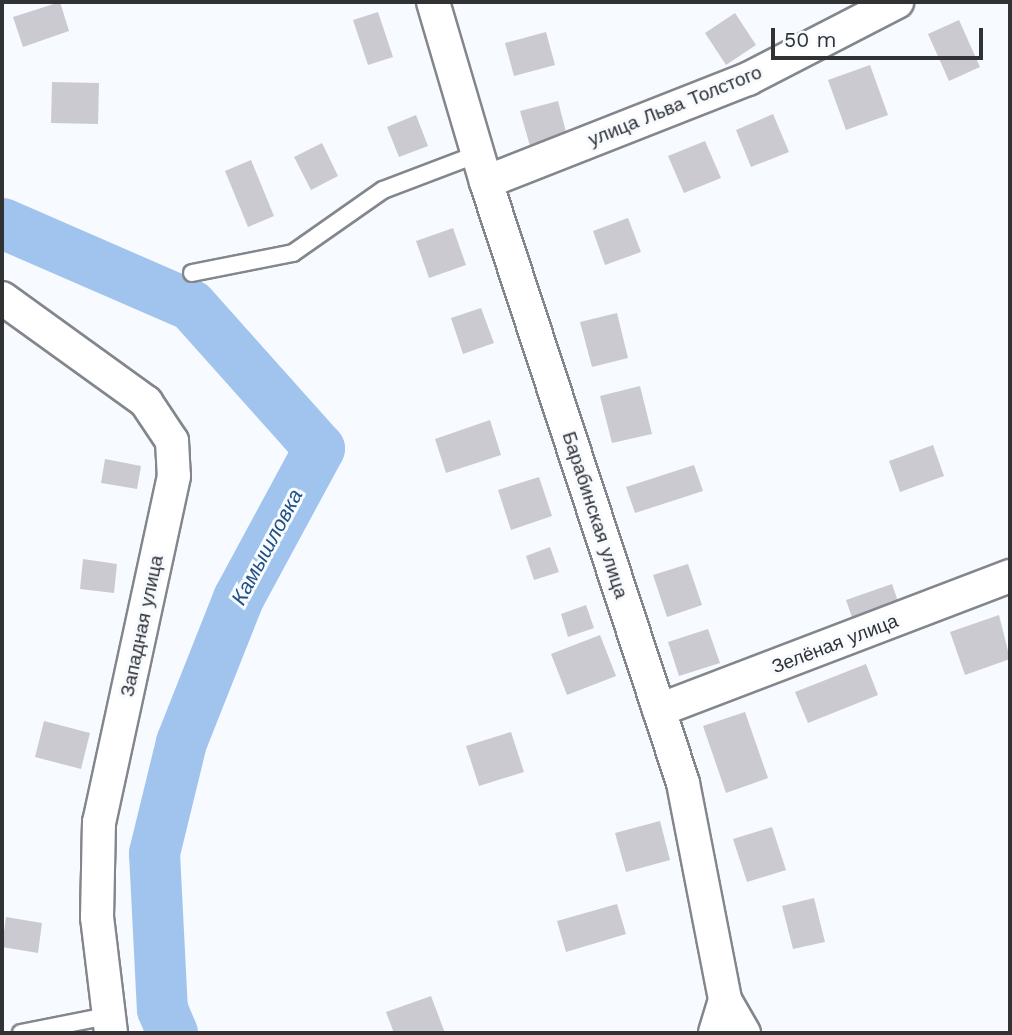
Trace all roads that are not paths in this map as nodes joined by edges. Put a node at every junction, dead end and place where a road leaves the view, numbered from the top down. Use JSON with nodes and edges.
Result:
{"nodes":[{"id":1,"x":433,"y":2,"type":"edge"},
{"id":2,"x":897,"y":2,"type":"edge"},
{"id":3,"x":482,"y":168,"type":"junction"},
{"id":4,"x":192,"y":273,"type":"dead end"},
{"id":5,"x":2,"y":298,"type":"edge"},
{"id":6,"x":1010,"y":576,"type":"edge"},
{"id":7,"x":659,"y":710,"type":"junction"},
{"id":8,"x":725,"y":1000,"type":"junction"},
{"id":9,"x":109,"y":1024,"type":"edge"},
{"id":10,"x":21,"y":1033,"type":"edge"},
{"id":11,"x":715,"y":1033,"type":"edge"},
{"id":12,"x":744,"y":1033,"type":"edge"}],
"edges":[{"from":1,"to":3,"type":"street","name":"Барабинская улица"},
{"from":2,"to":3,"type":"street","name":"улица Льва Толстого"},
{"from":3,"to":4,"type":"lane"},
{"from":3,"to":7,"type":"street","name":"Барабинская улица"},
{"from":5,"to":9,"type":"street","name":"Западная улица"},
{"from":6,"to":7,"type":"street","name":"Зелёная улица"},
{"from":7,"to":8,"type":"street","name":"Барабинская улица"},
{"from":8,"to":11,"type":"street","name":"Барабинская улица"},
{"from":8,"to":12,"type":"street"},
{"from":9,"to":10,"type":"lane"}]}
